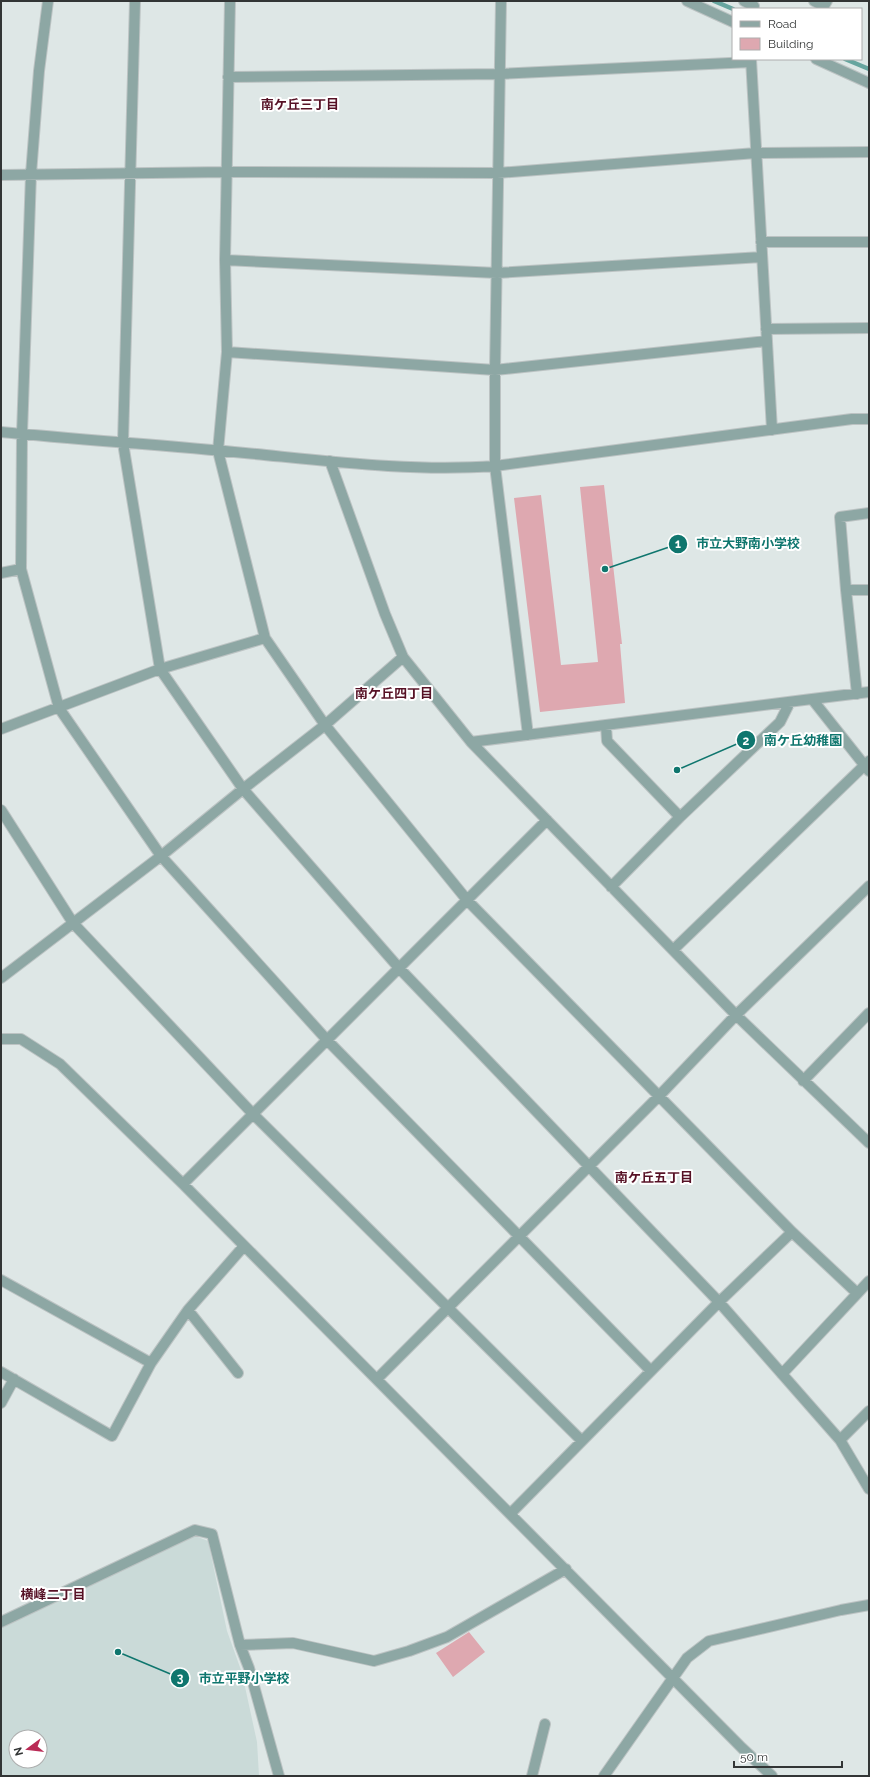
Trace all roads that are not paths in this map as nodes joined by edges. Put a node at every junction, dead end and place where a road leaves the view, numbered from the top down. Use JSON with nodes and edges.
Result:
{"nodes":[{"id":1,"x":48,"y":1,"type":"edge"},
{"id":2,"x":135,"y":1,"type":"edge"},
{"id":3,"x":230,"y":1,"type":"edge"},
{"id":4,"x":501,"y":1,"type":"edge"},
{"id":5,"x":687,"y":1,"type":"edge"},
{"id":6,"x":744,"y":1,"type":"edge"},
{"id":7,"x":814,"y":1,"type":"edge"},
{"id":8,"x":827,"y":1,"type":"edge"},
{"id":9,"x":754,"y":5,"type":"edge"},
{"id":10,"x":732,"y":22,"type":"edge"},
{"id":11,"x":818,"y":60,"type":"edge"},
{"id":12,"x":751,"y":61,"type":"edge"},
{"id":13,"x":499,"y":74,"type":"junction"},
{"id":14,"x":228,"y":77,"type":"junction"},
{"id":15,"x":869,"y":83,"type":"edge"},
{"id":16,"x":869,"y":152,"type":"edge"},
{"id":17,"x":756,"y":153,"type":"junction"},
{"id":18,"x":226,"y":172,"type":"junction"},
{"id":19,"x":130,"y":173,"type":"junction"},
{"id":20,"x":497,"y":173,"type":"junction"},
{"id":21,"x":31,"y":174,"type":"junction"},
{"id":22,"x":1,"y":175,"type":"edge"},
{"id":23,"x":761,"y":242,"type":"junction"},
{"id":24,"x":869,"y":242,"type":"edge"},
{"id":25,"x":762,"y":257,"type":"junction"},
{"id":26,"x":226,"y":260,"type":"junction"},
{"id":27,"x":497,"y":273,"type":"junction"},
{"id":28,"x":869,"y":328,"type":"edge"},
{"id":29,"x":766,"y":329,"type":"junction"},
{"id":30,"x":767,"y":341,"type":"junction"},
{"id":31,"x":227,"y":352,"type":"junction"},
{"id":32,"x":494,"y":370,"type":"junction"},
{"id":33,"x":869,"y":419,"type":"edge"},
{"id":34,"x":772,"y":430,"type":"junction"},
{"id":35,"x":1,"y":432,"type":"edge"},
{"id":36,"x":22,"y":434,"type":"junction"},
{"id":37,"x":123,"y":443,"type":"junction"},
{"id":38,"x":218,"y":451,"type":"junction"},
{"id":39,"x":330,"y":461,"type":"junction"},
{"id":40,"x":495,"y":466,"type":"junction"},
{"id":41,"x":869,"y":513,"type":"edge"},
{"id":42,"x":21,"y":569,"type":"junction"},
{"id":43,"x":1,"y":573,"type":"edge"},
{"id":44,"x":846,"y":590,"type":"junction"},
{"id":45,"x":869,"y":590,"type":"edge"},
{"id":46,"x":265,"y":638,"type":"junction"},
{"id":47,"x":403,"y":658,"type":"junction"},
{"id":48,"x":160,"y":670,"type":"junction"},
{"id":49,"x":869,"y":692,"type":"edge"},
{"id":50,"x":857,"y":694,"type":"junction"},
{"id":51,"x":812,"y":699,"type":"junction"},
{"id":52,"x":790,"y":702,"type":"junction"},
{"id":53,"x":59,"y":708,"type":"junction"},
{"id":54,"x":325,"y":725,"type":"junction"},
{"id":55,"x":606,"y":725,"type":"junction"},
{"id":56,"x":1,"y":729,"type":"edge"},
{"id":57,"x":528,"y":735,"type":"junction"},
{"id":58,"x":471,"y":742,"type":"junction"},
{"id":59,"x":868,"y":766,"type":"edge"},
{"id":60,"x":243,"y":789,"type":"junction"},
{"id":61,"x":1,"y":810,"type":"edge"},
{"id":62,"x":680,"y":817,"type":"junction"},
{"id":63,"x":547,"y":820,"type":"junction"},
{"id":64,"x":162,"y":856,"type":"junction"},
{"id":65,"x":869,"y":886,"type":"edge"},
{"id":66,"x":611,"y":887,"type":"junction"},
{"id":67,"x":467,"y":900,"type":"junction"},
{"id":68,"x":73,"y":923,"type":"junction"},
{"id":69,"x":673,"y":950,"type":"junction"},
{"id":70,"x":399,"y":968,"type":"junction"},
{"id":71,"x":1,"y":978,"type":"edge"},
{"id":72,"x":869,"y":1012,"type":"edge"},
{"id":73,"x":736,"y":1015,"type":"junction"},
{"id":74,"x":1,"y":1039,"type":"edge"},
{"id":75,"x":327,"y":1040,"type":"junction"},
{"id":76,"x":803,"y":1081,"type":"junction"},
{"id":77,"x":659,"y":1096,"type":"junction"},
{"id":78,"x":253,"y":1114,"type":"junction"},
{"id":79,"x":869,"y":1143,"type":"edge"},
{"id":80,"x":590,"y":1165,"type":"junction"},
{"id":81,"x":183,"y":1184,"type":"junction"},
{"id":82,"x":792,"y":1232,"type":"junction"},
{"id":83,"x":520,"y":1236,"type":"junction"},
{"id":84,"x":244,"y":1246,"type":"junction"},
{"id":85,"x":1,"y":1280,"type":"edge"},
{"id":86,"x":869,"y":1281,"type":"edge"},
{"id":87,"x":857,"y":1293,"type":"junction"},
{"id":88,"x":720,"y":1302,"type":"junction"},
{"id":89,"x":448,"y":1308,"type":"junction"},
{"id":90,"x":188,"y":1310,"type":"junction"},
{"id":91,"x":150,"y":1363,"type":"junction"},
{"id":92,"x":651,"y":1371,"type":"junction"},
{"id":93,"x":1,"y":1372,"type":"edge"},
{"id":94,"x":238,"y":1373,"type":"dead end"},
{"id":95,"x":782,"y":1374,"type":"junction"},
{"id":96,"x":14,"y":1379,"type":"junction"},
{"id":97,"x":377,"y":1379,"type":"junction"},
{"id":98,"x":1,"y":1403,"type":"edge"},
{"id":99,"x":869,"y":1411,"type":"edge"},
{"id":100,"x":840,"y":1440,"type":"junction"},
{"id":101,"x":582,"y":1441,"type":"junction"},
{"id":102,"x":869,"y":1489,"type":"edge"},
{"id":103,"x":510,"y":1514,"type":"junction"},
{"id":104,"x":566,"y":1569,"type":"junction"},
{"id":105,"x":869,"y":1605,"type":"edge"},
{"id":106,"x":1,"y":1622,"type":"edge"},
{"id":107,"x":240,"y":1645,"type":"junction"},
{"id":108,"x":673,"y":1678,"type":"junction"},
{"id":109,"x":545,"y":1724,"type":"dead end"},
{"id":110,"x":279,"y":1776,"type":"edge"},
{"id":111,"x":532,"y":1776,"type":"edge"},
{"id":112,"x":604,"y":1776,"type":"edge"},
{"id":113,"x":772,"y":1776,"type":"edge"}],
"edges":[{"from":1,"to":21,"type":"street"},
{"from":2,"to":19,"type":"street"},
{"from":3,"to":14,"type":"street"},
{"from":4,"to":13,"type":"street"},
{"from":5,"to":10,"type":"street"},
{"from":6,"to":9,"type":"street"},
{"from":7,"to":8,"type":"street"},
{"from":11,"to":15,"type":"street"},
{"from":12,"to":13,"type":"street"},
{"from":12,"to":17,"type":"street"},
{"from":13,"to":14,"type":"street"},
{"from":13,"to":20,"type":"street"},
{"from":14,"to":18,"type":"street"},
{"from":16,"to":17,"type":"street"},
{"from":17,"to":20,"type":"street"},
{"from":17,"to":23,"type":"street"},
{"from":18,"to":19,"type":"street"},
{"from":18,"to":20,"type":"street"},
{"from":18,"to":26,"type":"street"},
{"from":19,"to":21,"type":"street"},
{"from":19,"to":37,"type":"street"},
{"from":20,"to":27,"type":"street"},
{"from":21,"to":22,"type":"street"},
{"from":21,"to":36,"type":"street"},
{"from":23,"to":24,"type":"street"},
{"from":23,"to":25,"type":"street"},
{"from":25,"to":27,"type":"street"},
{"from":25,"to":29,"type":"street"},
{"from":26,"to":27,"type":"street"},
{"from":26,"to":31,"type":"street"},
{"from":27,"to":32,"type":"street"},
{"from":28,"to":29,"type":"street"},
{"from":29,"to":30,"type":"street"},
{"from":30,"to":32,"type":"street"},
{"from":30,"to":34,"type":"street"},
{"from":31,"to":32,"type":"street"},
{"from":31,"to":38,"type":"street"},
{"from":32,"to":40,"type":"street"},
{"from":33,"to":34,"type":"street"},
{"from":34,"to":40,"type":"street"},
{"from":35,"to":36,"type":"street"},
{"from":36,"to":37,"type":"street"},
{"from":36,"to":42,"type":"street"},
{"from":37,"to":38,"type":"street"},
{"from":37,"to":48,"type":"street"},
{"from":38,"to":39,"type":"street"},
{"from":38,"to":46,"type":"street"},
{"from":39,"to":40,"type":"street"},
{"from":39,"to":47,"type":"street"},
{"from":40,"to":57,"type":"street"},
{"from":41,"to":44,"type":"street"},
{"from":42,"to":43,"type":"street"},
{"from":42,"to":53,"type":"street"},
{"from":44,"to":45,"type":"street"},
{"from":44,"to":50,"type":"street"},
{"from":46,"to":48,"type":"street"},
{"from":46,"to":54,"type":"street"},
{"from":47,"to":54,"type":"street"},
{"from":47,"to":58,"type":"street"},
{"from":48,"to":53,"type":"street"},
{"from":48,"to":60,"type":"street"},
{"from":49,"to":50,"type":"street"},
{"from":50,"to":51,"type":"street"},
{"from":51,"to":52,"type":"street"},
{"from":51,"to":59,"type":"street"},
{"from":52,"to":55,"type":"street"},
{"from":52,"to":62,"type":"street"},
{"from":53,"to":56,"type":"street"},
{"from":53,"to":64,"type":"street"},
{"from":54,"to":60,"type":"street"},
{"from":54,"to":67,"type":"street"},
{"from":55,"to":57,"type":"street"},
{"from":55,"to":62,"type":"street"},
{"from":57,"to":58,"type":"street"},
{"from":58,"to":63,"type":"street"},
{"from":59,"to":69,"type":"street"},
{"from":60,"to":64,"type":"street"},
{"from":60,"to":70,"type":"street"},
{"from":61,"to":68,"type":"street"},
{"from":62,"to":66,"type":"street"},
{"from":63,"to":66,"type":"street"},
{"from":63,"to":67,"type":"street"},
{"from":64,"to":68,"type":"street"},
{"from":64,"to":75,"type":"street"},
{"from":65,"to":73,"type":"street"},
{"from":66,"to":69,"type":"street"},
{"from":67,"to":70,"type":"street"},
{"from":67,"to":77,"type":"street"},
{"from":68,"to":71,"type":"street"},
{"from":68,"to":78,"type":"street"},
{"from":69,"to":73,"type":"street"},
{"from":70,"to":75,"type":"street"},
{"from":70,"to":80,"type":"street"},
{"from":72,"to":76,"type":"street"},
{"from":73,"to":76,"type":"street"},
{"from":73,"to":77,"type":"street"},
{"from":74,"to":81,"type":"street"},
{"from":75,"to":78,"type":"street"},
{"from":75,"to":83,"type":"street"},
{"from":76,"to":79,"type":"street"},
{"from":77,"to":80,"type":"street"},
{"from":77,"to":82,"type":"street"},
{"from":78,"to":81,"type":"street"},
{"from":78,"to":89,"type":"street"},
{"from":80,"to":83,"type":"street"},
{"from":80,"to":88,"type":"street"},
{"from":81,"to":84,"type":"street"},
{"from":82,"to":87,"type":"street"},
{"from":82,"to":88,"type":"street"},
{"from":83,"to":89,"type":"street"},
{"from":83,"to":92,"type":"street"},
{"from":84,"to":90,"type":"street"},
{"from":84,"to":97,"type":"street"},
{"from":85,"to":91,"type":"street"},
{"from":86,"to":87,"type":"street"},
{"from":87,"to":95,"type":"street"},
{"from":88,"to":92,"type":"street"},
{"from":88,"to":95,"type":"street"},
{"from":89,"to":97,"type":"street"},
{"from":89,"to":101,"type":"street"},
{"from":90,"to":91,"type":"street"},
{"from":90,"to":94,"type":"street"},
{"from":91,"to":96,"type":"street"},
{"from":92,"to":101,"type":"street"},
{"from":93,"to":96,"type":"street"},
{"from":95,"to":100,"type":"street"},
{"from":96,"to":98,"type":"street"},
{"from":97,"to":103,"type":"street"},
{"from":99,"to":100,"type":"street"},
{"from":100,"to":102,"type":"street"},
{"from":101,"to":103,"type":"street"},
{"from":103,"to":104,"type":"street"},
{"from":104,"to":107,"type":"street"},
{"from":104,"to":108,"type":"street"},
{"from":105,"to":108,"type":"street"},
{"from":106,"to":107,"type":"street"},
{"from":107,"to":110,"type":"street"},
{"from":108,"to":112,"type":"street"},
{"from":108,"to":113,"type":"street"},
{"from":109,"to":111,"type":"street"}]}
